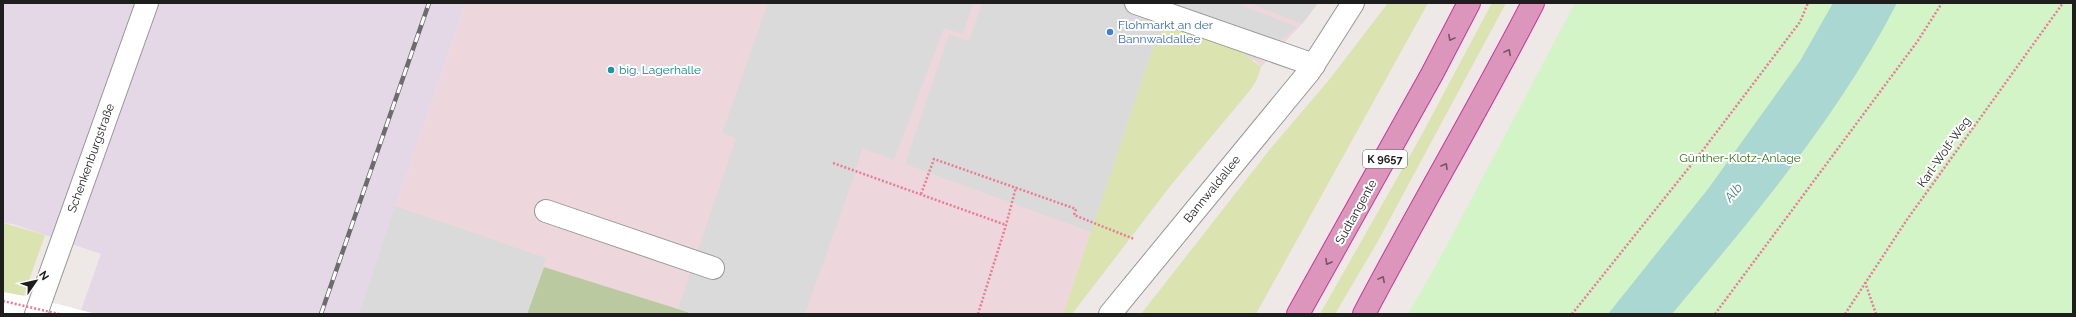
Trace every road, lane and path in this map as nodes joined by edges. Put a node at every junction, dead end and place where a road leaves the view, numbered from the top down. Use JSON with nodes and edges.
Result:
{"nodes":[{"id":1,"x":147,"y":3,"type":"edge"},
{"id":2,"x":1136,"y":3,"type":"edge"},
{"id":3,"x":1353,"y":3,"type":"edge"},
{"id":4,"x":1469,"y":3,"type":"edge"},
{"id":5,"x":1533,"y":3,"type":"edge"},
{"id":6,"x":1808,"y":3,"type":"edge"},
{"id":7,"x":1942,"y":3,"type":"edge"},
{"id":8,"x":2063,"y":3,"type":"edge"},
{"id":9,"x":1314,"y":64,"type":"junction"},
{"id":10,"x":833,"y":163,"type":"dead end"},
{"id":11,"x":1016,"y":186,"type":"junction"},
{"id":12,"x":921,"y":194,"type":"junction"},
{"id":13,"x":559,"y":211,"type":"dead end"},
{"id":14,"x":1006,"y":225,"type":"junction"},
{"id":15,"x":1162,"y":251,"type":"junction"},
{"id":16,"x":713,"y":268,"type":"dead end"},
{"id":17,"x":1864,"y":282,"type":"junction"},
{"id":18,"x":3,"y":301,"type":"edge"},
{"id":19,"x":36,"y":314,"type":"edge"},
{"id":20,"x":59,"y":314,"type":"edge"},
{"id":21,"x":978,"y":314,"type":"edge"},
{"id":22,"x":1110,"y":314,"type":"edge"},
{"id":23,"x":1298,"y":314,"type":"edge"},
{"id":24,"x":1364,"y":314,"type":"edge"},
{"id":25,"x":1572,"y":314,"type":"edge"},
{"id":26,"x":1715,"y":314,"type":"edge"},
{"id":27,"x":1845,"y":314,"type":"edge"},
{"id":28,"x":1876,"y":314,"type":"edge"}],
"edges":[{"from":1,"to":19,"type":"street","name":"Schenkenburgstraße"},
{"from":2,"to":9,"type":"street"},
{"from":3,"to":9,"type":"street","name":"Bannwaldallee"},
{"from":4,"to":23,"type":"highway","name":"Südtangente","number":"K 9657","one_way":true},
{"from":24,"to":5,"type":"highway","one_way":true},
{"from":6,"to":25,"type":"path"},
{"from":7,"to":26,"type":"path"},
{"from":8,"to":17,"type":"path","name":"Karl-Wolf-Weg"},
{"from":9,"to":15,"type":"street","name":"Bannwaldallee"},
{"from":10,"to":12,"type":"path"},
{"from":11,"to":12,"type":"path"},
{"from":11,"to":14,"type":"path"},
{"from":11,"to":15,"type":"path"},
{"from":12,"to":14,"type":"path"},
{"from":13,"to":16,"type":"street"},
{"from":14,"to":21,"type":"path"},
{"from":15,"to":22,"type":"street","name":"Bannwaldallee"},
{"from":17,"to":27,"type":"path","name":"Karl-Wolf-Weg"},
{"from":17,"to":28,"type":"path"},
{"from":18,"to":20,"type":"path","bridge":true}]}
